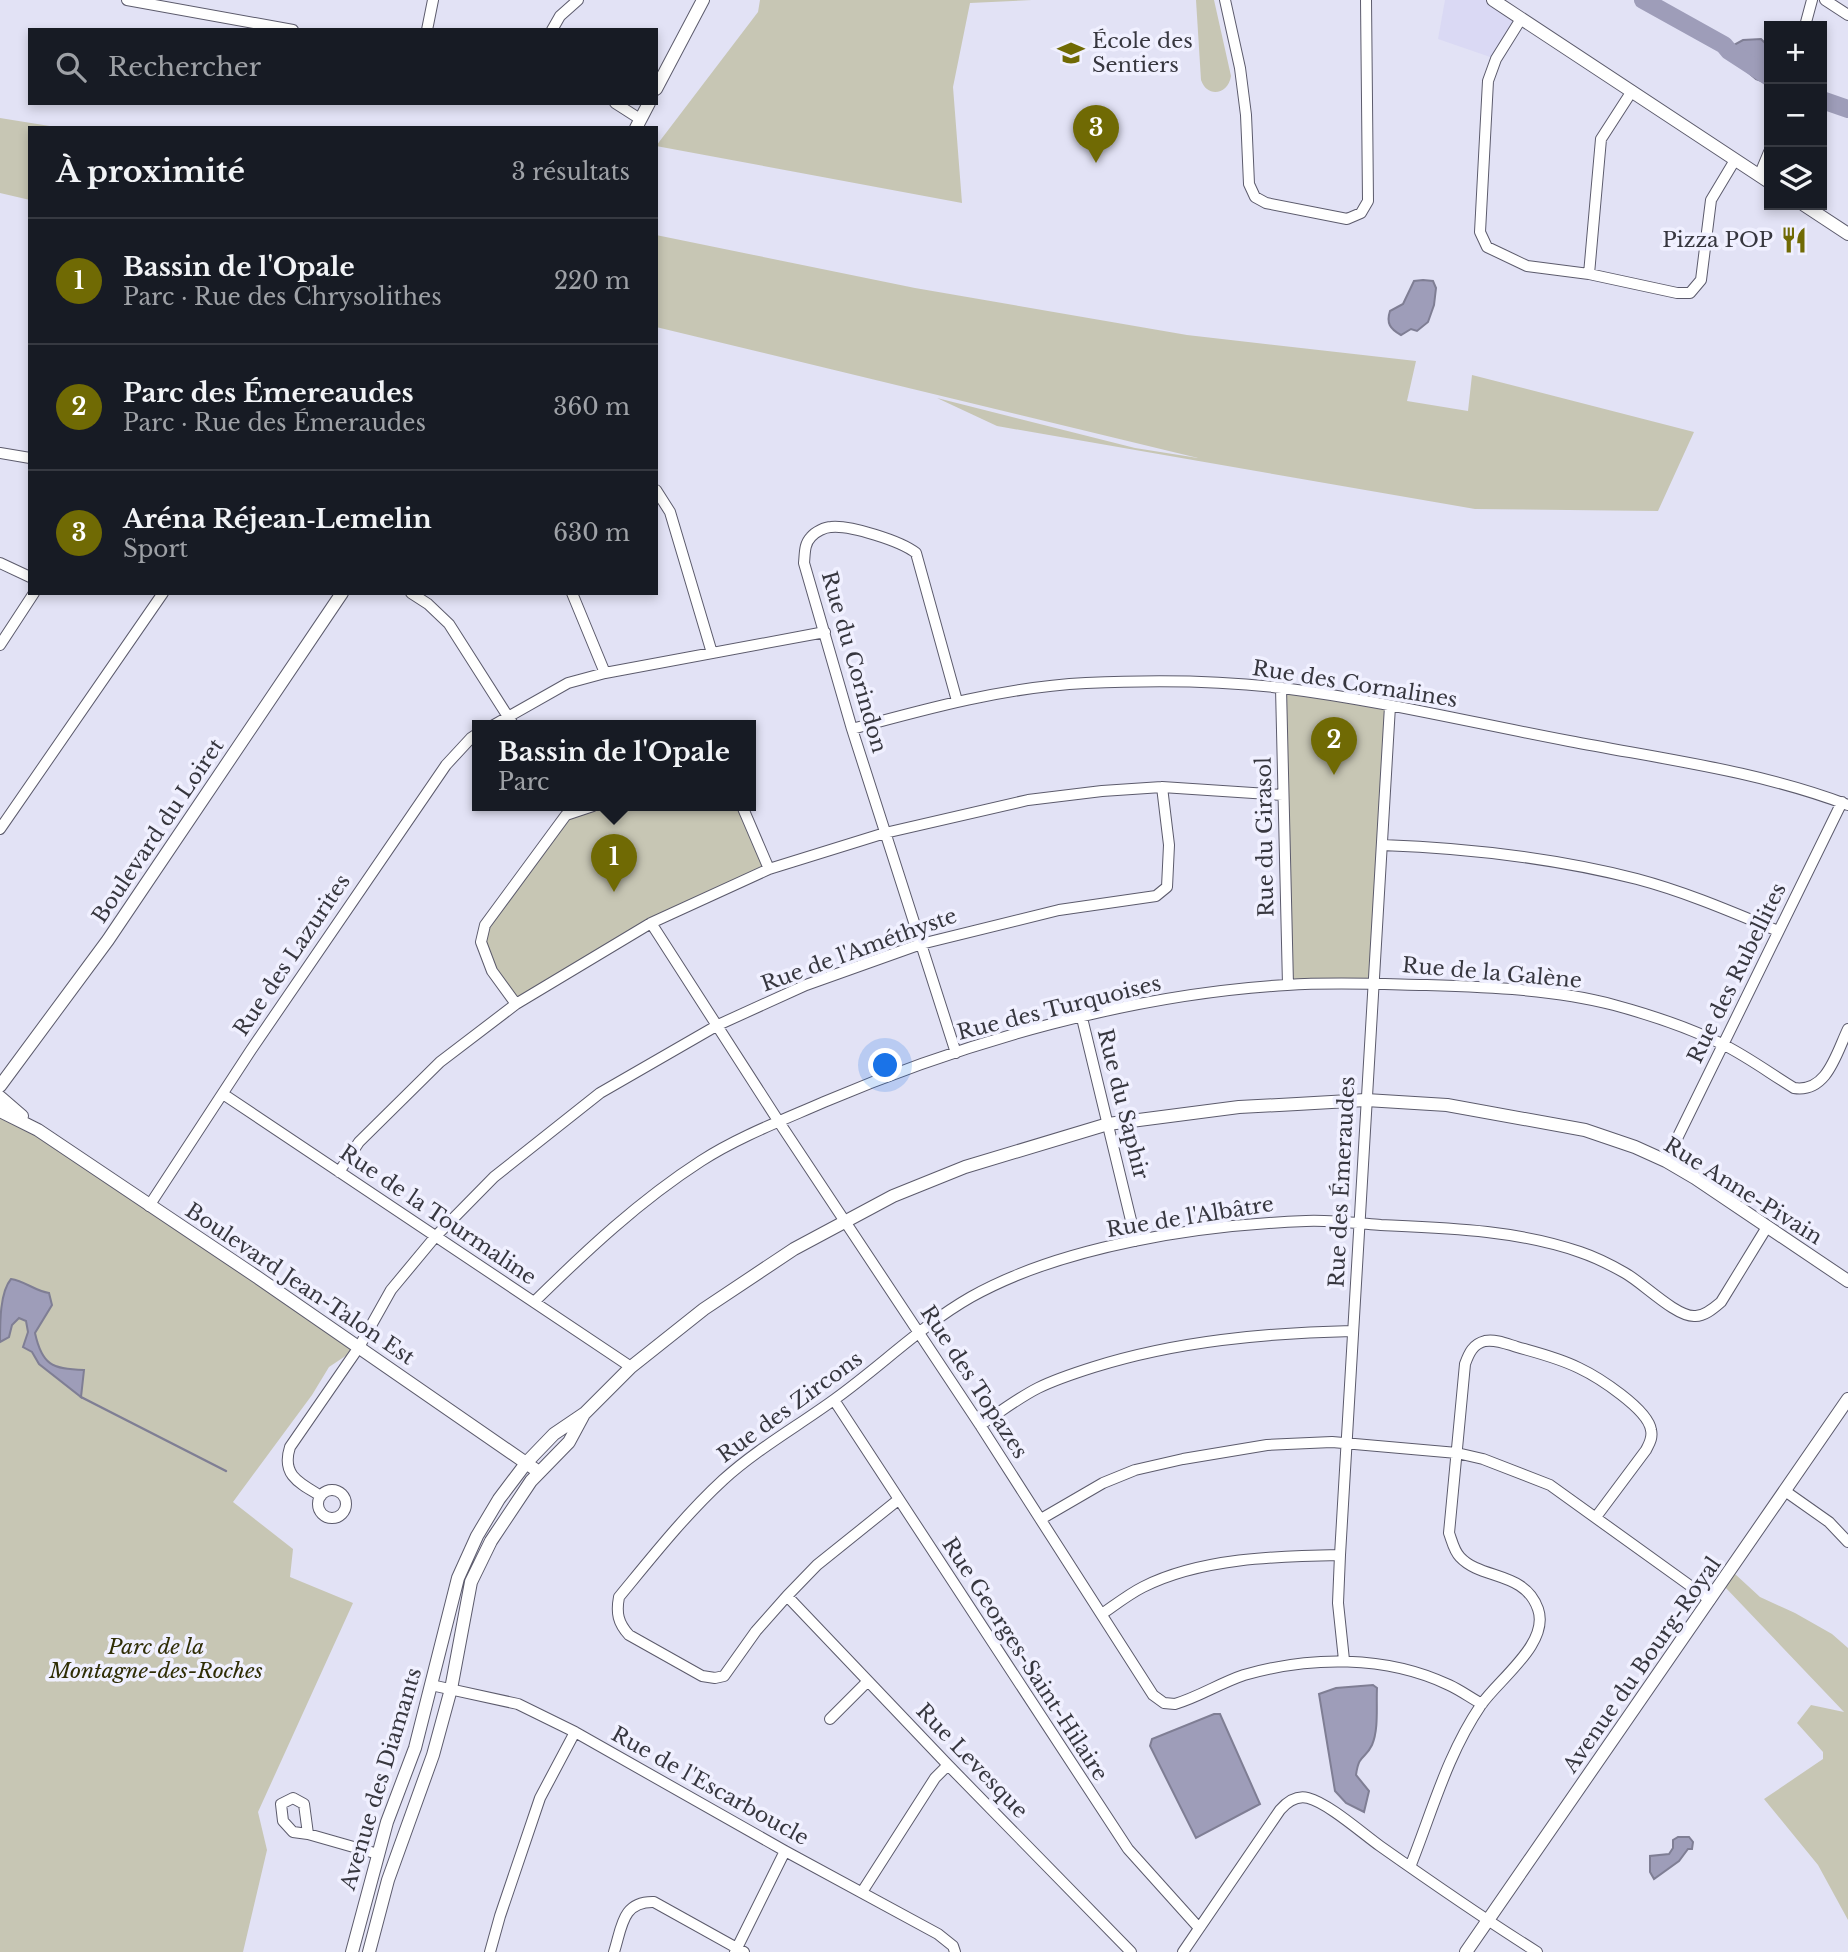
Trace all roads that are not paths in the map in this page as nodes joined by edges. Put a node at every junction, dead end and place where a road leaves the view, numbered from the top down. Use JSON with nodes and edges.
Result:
{"nodes":[{"id":1,"x":127,"y":0,"type":"edge"},
{"id":2,"x":200,"y":0,"type":"edge"},
{"id":3,"x":433,"y":0,"type":"edge"},
{"id":4,"x":579,"y":0,"type":"edge"},
{"id":5,"x":703,"y":0,"type":"edge"},
{"id":6,"x":1224,"y":0,"type":"edge"},
{"id":7,"x":1366,"y":0,"type":"edge"},
{"id":8,"x":1493,"y":0,"type":"edge"},
{"id":9,"x":1812,"y":0,"type":"edge"},
{"id":10,"x":1825,"y":0,"type":"edge"},
{"id":11,"x":197,"y":12,"type":"junction"},
{"id":12,"x":1848,"y":15,"type":"edge"},
{"id":13,"x":1521,"y":19,"type":"junction"},
{"id":14,"x":1806,"y":21,"type":"edge"},
{"id":15,"x":282,"y":28,"type":"edge"},
{"id":16,"x":427,"y":28,"type":"edge"},
{"id":17,"x":553,"y":28,"type":"edge"},
{"id":18,"x":658,"y":85,"type":"edge"},
{"id":19,"x":1632,"y":91,"type":"junction"},
{"id":20,"x":617,"y":105,"type":"edge"},
{"id":21,"x":648,"y":105,"type":"edge"},
{"id":22,"x":638,"y":124,"type":"edge"},
{"id":23,"x":1735,"y":160,"type":"junction"},
{"id":24,"x":1764,"y":179,"type":"edge"},
{"id":25,"x":1812,"y":210,"type":"edge"},
{"id":26,"x":1848,"y":234,"type":"edge"},
{"id":27,"x":1589,"y":274,"type":"junction"},
{"id":28,"x":0,"y":453,"type":"edge"},
{"id":29,"x":28,"y":457,"type":"edge"},
{"id":30,"x":658,"y":493,"type":"edge"},
{"id":31,"x":0,"y":563,"type":"edge"},
{"id":32,"x":28,"y":577,"type":"edge"},
{"id":33,"x":33,"y":595,"type":"edge"},
{"id":34,"x":162,"y":595,"type":"edge"},
{"id":35,"x":341,"y":595,"type":"edge"},
{"id":36,"x":414,"y":595,"type":"edge"},
{"id":37,"x":573,"y":595,"type":"edge"},
{"id":38,"x":825,"y":632,"type":"junction"},
{"id":39,"x":0,"y":645,"type":"edge"},
{"id":40,"x":712,"y":653,"type":"junction"},
{"id":41,"x":605,"y":673,"type":"junction"},
{"id":42,"x":1281,"y":688,"type":"junction"},
{"id":43,"x":957,"y":701,"type":"junction"},
{"id":44,"x":1390,"y":706,"type":"junction"},
{"id":45,"x":511,"y":720,"type":"edge"},
{"id":46,"x":513,"y":720,"type":"edge"},
{"id":47,"x":852,"y":729,"type":"junction"},
{"id":48,"x":472,"y":737,"type":"edge"},
{"id":49,"x":1162,"y":787,"type":"junction"},
{"id":50,"x":1283,"y":795,"type":"junction"},
{"id":51,"x":1845,"y":804,"type":"edge"},
{"id":52,"x":563,"y":811,"type":"edge"},
{"id":53,"x":744,"y":811,"type":"edge"},
{"id":54,"x":0,"y":829,"type":"edge"},
{"id":55,"x":886,"y":833,"type":"junction"},
{"id":56,"x":1382,"y":845,"type":"junction"},
{"id":57,"x":769,"y":869,"type":"junction"},
{"id":58,"x":651,"y":923,"type":"junction"},
{"id":59,"x":1778,"y":931,"type":"junction"},
{"id":60,"x":921,"y":944,"type":"junction"},
{"id":61,"x":1373,"y":984,"type":"junction"},
{"id":62,"x":1288,"y":985,"type":"junction"},
{"id":63,"x":516,"y":1004,"type":"junction"},
{"id":64,"x":1082,"y":1018,"type":"junction"},
{"id":65,"x":718,"y":1025,"type":"junction"},
{"id":66,"x":1848,"y":1030,"type":"edge"},
{"id":67,"x":1724,"y":1045,"type":"junction"},
{"id":68,"x":956,"y":1053,"type":"junction"},
{"id":69,"x":0,"y":1086,"type":"edge"},
{"id":70,"x":223,"y":1094,"type":"junction"},
{"id":71,"x":0,"y":1097,"type":"edge"},
{"id":72,"x":1366,"y":1100,"type":"junction"},
{"id":73,"x":0,"y":1111,"type":"edge"},
{"id":74,"x":779,"y":1122,"type":"junction"},
{"id":75,"x":1108,"y":1124,"type":"junction"},
{"id":76,"x":38,"y":1130,"type":"junction"},
{"id":77,"x":1666,"y":1161,"type":"junction"},
{"id":78,"x":339,"y":1172,"type":"junction"},
{"id":79,"x":149,"y":1206,"type":"junction"},
{"id":80,"x":845,"y":1220,"type":"junction"},
{"id":81,"x":1359,"y":1223,"type":"junction"},
{"id":82,"x":1767,"y":1227,"type":"junction"},
{"id":83,"x":435,"y":1237,"type":"junction"},
{"id":84,"x":1136,"y":1241,"type":"junction"},
{"id":85,"x":1848,"y":1281,"type":"edge"},
{"id":86,"x":534,"y":1302,"type":"junction"},
{"id":87,"x":1352,"y":1331,"type":"junction"},
{"id":88,"x":919,"y":1333,"type":"junction"},
{"id":89,"x":359,"y":1347,"type":"junction"},
{"id":90,"x":631,"y":1367,"type":"junction"},
{"id":91,"x":1848,"y":1399,"type":"edge"},
{"id":92,"x":834,"y":1400,"type":"junction"},
{"id":93,"x":585,"y":1413,"type":"junction"},
{"id":94,"x":980,"y":1425,"type":"junction"},
{"id":95,"x":1347,"y":1444,"type":"junction"},
{"id":96,"x":1457,"y":1453,"type":"junction"},
{"id":97,"x":527,"y":1462,"type":"junction"},
{"id":98,"x":539,"y":1472,"type":"junction"},
{"id":99,"x":1786,"y":1491,"type":"junction"},
{"id":100,"x":321,"y":1496,"type":"dead end"},
{"id":101,"x":898,"y":1500,"type":"junction"},
{"id":102,"x":1596,"y":1517,"type":"junction"},
{"id":103,"x":1041,"y":1519,"type":"junction"},
{"id":104,"x":1848,"y":1542,"type":"edge"},
{"id":105,"x":1340,"y":1555,"type":"junction"},
{"id":106,"x":787,"y":1596,"type":"junction"},
{"id":107,"x":1710,"y":1600,"type":"junction"},
{"id":108,"x":1102,"y":1614,"type":"junction"},
{"id":109,"x":1344,"y":1660,"type":"junction"},
{"id":110,"x":869,"y":1681,"type":"junction"},
{"id":111,"x":431,"y":1685,"type":"junction"},
{"id":112,"x":451,"y":1689,"type":"junction"},
{"id":113,"x":1482,"y":1704,"type":"junction"},
{"id":114,"x":830,"y":1719,"type":"dead end"},
{"id":115,"x":575,"y":1732,"type":"junction"},
{"id":116,"x":947,"y":1765,"type":"junction"},
{"id":117,"x":308,"y":1834,"type":"dead end"},
{"id":118,"x":785,"y":1851,"type":"junction"},
{"id":119,"x":378,"y":1854,"type":"junction"},
{"id":120,"x":1410,"y":1867,"type":"junction"},
{"id":121,"x":862,"y":1892,"type":"junction"},
{"id":122,"x":1488,"y":1921,"type":"junction"},
{"id":123,"x":1199,"y":1928,"type":"junction"},
{"id":124,"x":739,"y":1951,"type":"edge"},
{"id":125,"x":352,"y":1952,"type":"edge"},
{"id":126,"x":369,"y":1952,"type":"edge"},
{"id":127,"x":490,"y":1952,"type":"edge"},
{"id":128,"x":614,"y":1952,"type":"edge"},
{"id":129,"x":955,"y":1952,"type":"edge"},
{"id":130,"x":1131,"y":1952,"type":"edge"},
{"id":131,"x":1183,"y":1952,"type":"edge"},
{"id":132,"x":1466,"y":1952,"type":"edge"},
{"id":133,"x":1536,"y":1952,"type":"edge"}],
"edges":[{"from":1,"to":11,"type":"street"},
{"from":2,"to":11,"type":"street"},
{"from":3,"to":16,"type":"street"},
{"from":4,"to":17,"type":"street"},
{"from":5,"to":18,"type":"street"},
{"from":6,"to":7,"type":"street"},
{"from":8,"to":13,"type":"street"},
{"from":9,"to":14,"type":"street"},
{"from":10,"to":12,"type":"street"},
{"from":11,"to":15,"type":"street"},
{"from":13,"to":19,"type":"street"},
{"from":13,"to":27,"type":"street"},
{"from":19,"to":23,"type":"street"},
{"from":19,"to":27,"type":"street"},
{"from":20,"to":22,"type":"street"},
{"from":21,"to":22,"type":"street"},
{"from":23,"to":24,"type":"street"},
{"from":23,"to":27,"type":"street"},
{"from":25,"to":26,"type":"street"},
{"from":28,"to":29,"type":"street"},
{"from":30,"to":40,"type":"street"},
{"from":31,"to":32,"type":"street"},
{"from":33,"to":39,"type":"street"},
{"from":34,"to":54,"type":"street"},
{"from":35,"to":69,"type":"street","name":"Boulevard du Loiret"},
{"from":36,"to":45,"type":"street"},
{"from":37,"to":41,"type":"street"},
{"from":38,"to":40,"type":"street"},
{"from":38,"to":43,"type":"street","name":"Rue du Corindon"},
{"from":38,"to":47,"type":"street","name":"Rue du Corindon"},
{"from":40,"to":41,"type":"street"},
{"from":41,"to":46,"type":"street"},
{"from":42,"to":43,"type":"street","name":"Rue des Cornalines"},
{"from":42,"to":44,"type":"street","name":"Rue des Cornalines"},
{"from":42,"to":50,"type":"street","name":"Rue du Girasol"},
{"from":43,"to":47,"type":"street","name":"Rue des Cornalines"},
{"from":44,"to":51,"type":"street","name":"Rue des Cornalines"},
{"from":44,"to":56,"type":"street","name":"Rue des Émeraudes"},
{"from":47,"to":55,"type":"street","name":"Rue du Corindon"},
{"from":48,"to":70,"type":"street","name":"Rue des Lazurites"},
{"from":49,"to":50,"type":"street"},
{"from":49,"to":55,"type":"street"},
{"from":49,"to":60,"type":"street","name":"Rue de l'Améthyste"},
{"from":50,"to":62,"type":"street","name":"Rue du Girasol"},
{"from":51,"to":59,"type":"street","name":"Rue des Rubellites"},
{"from":52,"to":63,"type":"street"},
{"from":53,"to":57,"type":"street"},
{"from":55,"to":57,"type":"street"},
{"from":55,"to":60,"type":"street","name":"Rue du Corindon"},
{"from":56,"to":59,"type":"street"},
{"from":56,"to":61,"type":"street","name":"Rue des Émeraudes"},
{"from":57,"to":58,"type":"street"},
{"from":58,"to":63,"type":"street"},
{"from":58,"to":65,"type":"street","name":"Rue des Topazes"},
{"from":59,"to":67,"type":"street","name":"Rue des Rubellites"},
{"from":60,"to":65,"type":"street","name":"Rue de l'Améthyste"},
{"from":60,"to":68,"type":"street","name":"Rue du Corindon"},
{"from":61,"to":62,"type":"street","name":"Rue des Turquoises"},
{"from":61,"to":67,"type":"street","name":"Rue de la Galène"},
{"from":61,"to":72,"type":"street","name":"Rue des Émeraudes"},
{"from":62,"to":64,"type":"street","name":"Rue des Turquoises"},
{"from":63,"to":78,"type":"street"},
{"from":64,"to":68,"type":"street","name":"Rue des Turquoises"},
{"from":64,"to":75,"type":"street","name":"Rue du Saphir"},
{"from":65,"to":74,"type":"street","name":"Rue des Topazes"},
{"from":65,"to":83,"type":"street","name":"Rue de l'Améthyste"},
{"from":66,"to":67,"type":"street","name":"Rue de la Galène"},
{"from":67,"to":77,"type":"street","name":"Rue des Rubellites"},
{"from":68,"to":74,"type":"street","name":"Rue des Turquoises"},
{"from":70,"to":78,"type":"street","name":"Rue de la Tourmaline"},
{"from":70,"to":79,"type":"street","name":"Rue des Lazurites"},
{"from":71,"to":76,"type":"street","name":"Boulevard Jean-Talon Est"},
{"from":72,"to":75,"type":"street","name":"Avenue des Diamants"},
{"from":72,"to":77,"type":"street","name":"Rue Anne-Pivain"},
{"from":72,"to":81,"type":"street","name":"Rue des Émeraudes"},
{"from":73,"to":76,"type":"street","name":"Boulevard Jean-Talon Est"},
{"from":74,"to":80,"type":"street","name":"Rue des Topazes"},
{"from":74,"to":86,"type":"street","name":"Rue des Turquoises"},
{"from":75,"to":80,"type":"street","name":"Avenue des Diamants"},
{"from":75,"to":84,"type":"street","name":"Rue du Saphir"},
{"from":76,"to":79,"type":"street","name":"Boulevard Jean-Talon Est"},
{"from":77,"to":82,"type":"street","name":"Rue Anne-Pivain"},
{"from":78,"to":83,"type":"street","name":"Rue de la Tourmaline"},
{"from":79,"to":89,"type":"street","name":"Boulevard Jean-Talon Est"},
{"from":80,"to":88,"type":"street","name":"Rue des Topazes"},
{"from":80,"to":90,"type":"street","name":"Avenue des Diamants"},
{"from":81,"to":82,"type":"street","name":"Rue de l'Albâtre"},
{"from":81,"to":84,"type":"street","name":"Rue de l'Albâtre"},
{"from":81,"to":87,"type":"street","name":"Rue des Émeraudes"},
{"from":82,"to":85,"type":"street","name":"Rue Anne-Pivain"},
{"from":83,"to":86,"type":"street","name":"Rue de la Tourmaline"},
{"from":83,"to":89,"type":"street","name":"Rue de l'Améthyste"},
{"from":84,"to":88,"type":"street","name":"Rue de l'Albâtre"},
{"from":86,"to":90,"type":"street","name":"Rue de la Tourmaline"},
{"from":87,"to":94,"type":"street"},
{"from":87,"to":95,"type":"street","name":"Rue des Émeraudes"},
{"from":88,"to":92,"type":"street","name":"Rue des Zircons"},
{"from":88,"to":94,"type":"street","name":"Rue des Topazes"},
{"from":89,"to":97,"type":"street","name":"Boulevard Jean-Talon Est"},
{"from":89,"to":100,"type":"street","name":"Rue de l'Améthyste"},
{"from":90,"to":93,"type":"street","name":"Avenue des Diamants"},
{"from":91,"to":99,"type":"street","name":"Avenue du Bourg-Royal"},
{"from":92,"to":101,"type":"street","name":"Rue Georges-Saint-Hilaire"},
{"from":92,"to":106,"type":"street","name":"Rue des Zircons"},
{"from":93,"to":97,"type":"street","name":"Avenue des Diamants"},
{"from":93,"to":98,"type":"street","name":"Avenue des Diamants"},
{"from":94,"to":103,"type":"street","name":"Rue des Topazes"},
{"from":95,"to":96,"type":"street"},
{"from":95,"to":103,"type":"street"},
{"from":95,"to":105,"type":"street","name":"Rue des Émeraudes"},
{"from":96,"to":102,"type":"street"},
{"from":96,"to":102,"type":"street"},
{"from":96,"to":113,"type":"street"},
{"from":97,"to":98,"type":"street","name":"Boulevard Jean-Talon Est"},
{"from":97,"to":111,"type":"street","name":"Avenue des Diamants"},
{"from":98,"to":112,"type":"street","name":"Avenue des Diamants"},
{"from":99,"to":104,"type":"street"},
{"from":99,"to":107,"type":"street","name":"Avenue du Bourg-Royal"},
{"from":101,"to":106,"type":"street","name":"Rue des Zircons"},
{"from":101,"to":123,"type":"street","name":"Rue Georges-Saint-Hilaire"},
{"from":102,"to":107,"type":"street"},
{"from":103,"to":108,"type":"street","name":"Rue des Topazes"},
{"from":105,"to":108,"type":"street"},
{"from":105,"to":109,"type":"street","name":"Rue des Émeraudes"},
{"from":106,"to":110,"type":"street","name":"Rue Levesque"},
{"from":107,"to":122,"type":"street","name":"Avenue du Bourg-Royal"},
{"from":108,"to":109,"type":"street","name":"Rue des Topazes"},
{"from":109,"to":113,"type":"street"},
{"from":110,"to":114,"type":"street"},
{"from":110,"to":116,"type":"street","name":"Rue Levesque"},
{"from":111,"to":112,"type":"street","name":"Rue de l'Escarboucle"},
{"from":111,"to":119,"type":"street","name":"Avenue des Diamants"},
{"from":112,"to":115,"type":"street","name":"Rue de l'Escarboucle"},
{"from":112,"to":126,"type":"street","name":"Avenue des Diamants"},
{"from":113,"to":120,"type":"street"},
{"from":115,"to":118,"type":"street","name":"Rue de l'Escarboucle"},
{"from":115,"to":127,"type":"street"},
{"from":116,"to":121,"type":"street"},
{"from":116,"to":130,"type":"street","name":"Rue Levesque"},
{"from":117,"to":119,"type":"street"},
{"from":118,"to":121,"type":"street","name":"Rue de l'Escarboucle"},
{"from":118,"to":124,"type":"street"},
{"from":119,"to":125,"type":"street","name":"Avenue des Diamants"},
{"from":120,"to":122,"type":"street"},
{"from":120,"to":123,"type":"street"},
{"from":121,"to":129,"type":"street","name":"Rue de l'Escarboucle"},
{"from":122,"to":132,"type":"street","name":"Avenue du Bourg-Royal"},
{"from":122,"to":133,"type":"street"},
{"from":123,"to":131,"type":"street"},
{"from":124,"to":128,"type":"street"}]}
